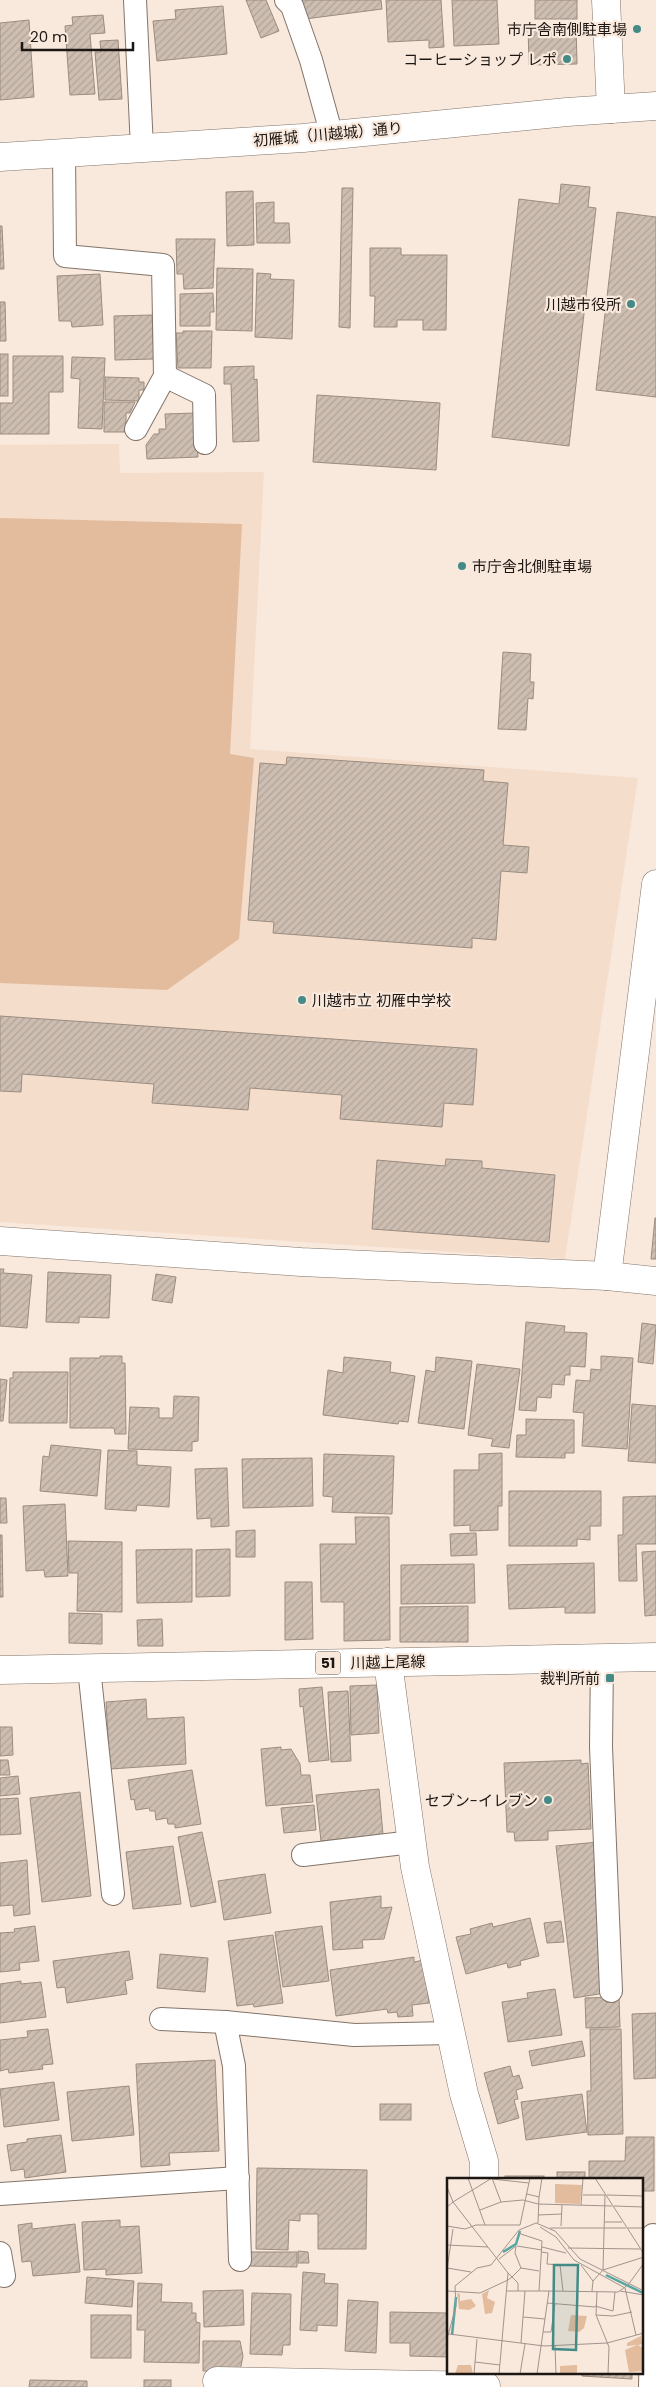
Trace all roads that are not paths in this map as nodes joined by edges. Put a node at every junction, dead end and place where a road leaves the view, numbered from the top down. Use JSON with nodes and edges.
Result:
{"nodes":[{"id":1,"x":135,"y":0,"type":"edge"},
{"id":2,"x":286,"y":0,"type":"edge"},
{"id":3,"x":606,"y":0,"type":"edge"},
{"id":4,"x":656,"y":106,"type":"edge"},
{"id":5,"x":611,"y":109,"type":"junction"},
{"id":6,"x":332,"y":136,"type":"junction"},
{"id":7,"x":142,"y":148,"type":"junction"},
{"id":8,"x":64,"y":153,"type":"junction"},
{"id":9,"x":0,"y":157,"type":"edge"},
{"id":10,"x":165,"y":376,"type":"junction"},
{"id":11,"x":136,"y":429,"type":"dead end"},
{"id":12,"x":205,"y":443,"type":"dead end"},
{"id":13,"x":656,"y":884,"type":"edge"},
{"id":14,"x":654,"y":912,"type":"edge"},
{"id":15,"x":0,"y":1241,"type":"edge"},
{"id":16,"x":607,"y":1276,"type":"junction"},
{"id":17,"x":656,"y":1281,"type":"edge"},
{"id":18,"x":656,"y":1657,"type":"edge"},
{"id":19,"x":602,"y":1658,"type":"junction"},
{"id":20,"x":388,"y":1662,"type":"junction"},
{"id":21,"x":89,"y":1668,"type":"junction"},
{"id":22,"x":0,"y":1670,"type":"edge"},
{"id":23,"x":412,"y":1842,"type":"junction"},
{"id":24,"x":304,"y":1855,"type":"dead end"},
{"id":25,"x":113,"y":1894,"type":"dead end"},
{"id":26,"x":611,"y":1991,"type":"dead end"},
{"id":27,"x":161,"y":2020,"type":"dead end"},
{"id":28,"x":225,"y":2022,"type":"junction"},
{"id":29,"x":451,"y":2033,"type":"junction"},
{"id":30,"x":238,"y":2178,"type":"junction"},
{"id":31,"x":484,"y":2178,"type":"edge"},
{"id":32,"x":0,"y":2194,"type":"edge"},
{"id":33,"x":653,"y":2235,"type":"dead end"},
{"id":34,"x":0,"y":2253,"type":"edge"},
{"id":35,"x":240,"y":2260,"type":"dead end"},
{"id":36,"x":4,"y":2276,"type":"dead end"},
{"id":37,"x":217,"y":2381,"type":"dead end"},
{"id":38,"x":486,"y":2386,"type":"edge"},
{"id":39,"x":493,"y":2387,"type":"edge"},
{"id":40,"x":650,"y":2387,"type":"edge"}],
"edges":[{"from":1,"to":7,"type":"lane"},
{"from":2,"to":6,"type":"lane"},
{"from":3,"to":5,"type":"street"},
{"from":4,"to":5,"type":"street","name":"初雁城（川越城）通り"},
{"from":5,"to":6,"type":"street","name":"初雁城（川越城）通り"},
{"from":6,"to":7,"type":"street","name":"初雁城（川越城）通り"},
{"from":7,"to":8,"type":"street","name":"初雁城（川越城）通り"},
{"from":8,"to":9,"type":"street","name":"初雁城（川越城）通り"},
{"from":8,"to":10,"type":"lane"},
{"from":10,"to":11,"type":"lane"},
{"from":10,"to":12,"type":"lane"},
{"from":13,"to":14,"type":"street"},
{"from":14,"to":16,"type":"street"},
{"from":15,"to":16,"type":"street"},
{"from":16,"to":17,"type":"street"},
{"from":18,"to":19,"type":"street","name":"川越上尾線","number":"51"},
{"from":19,"to":20,"type":"street","name":"川越上尾線","number":"51"},
{"from":19,"to":26,"type":"lane"},
{"from":20,"to":21,"type":"street","name":"川越上尾線","number":"51"},
{"from":20,"to":23,"type":"street"},
{"from":21,"to":22,"type":"street","name":"川越上尾線","number":"51"},
{"from":21,"to":25,"type":"lane"},
{"from":23,"to":24,"type":"lane"},
{"from":23,"to":29,"type":"street"},
{"from":27,"to":28,"type":"lane"},
{"from":28,"to":29,"type":"lane"},
{"from":28,"to":30,"type":"lane"},
{"from":29,"to":31,"type":"street"},
{"from":30,"to":32,"type":"lane"},
{"from":30,"to":35,"type":"lane"},
{"from":33,"to":40,"type":"lane"},
{"from":34,"to":36,"type":"lane"},
{"from":37,"to":38,"type":"street"},
{"from":38,"to":39,"type":"street"}]}
